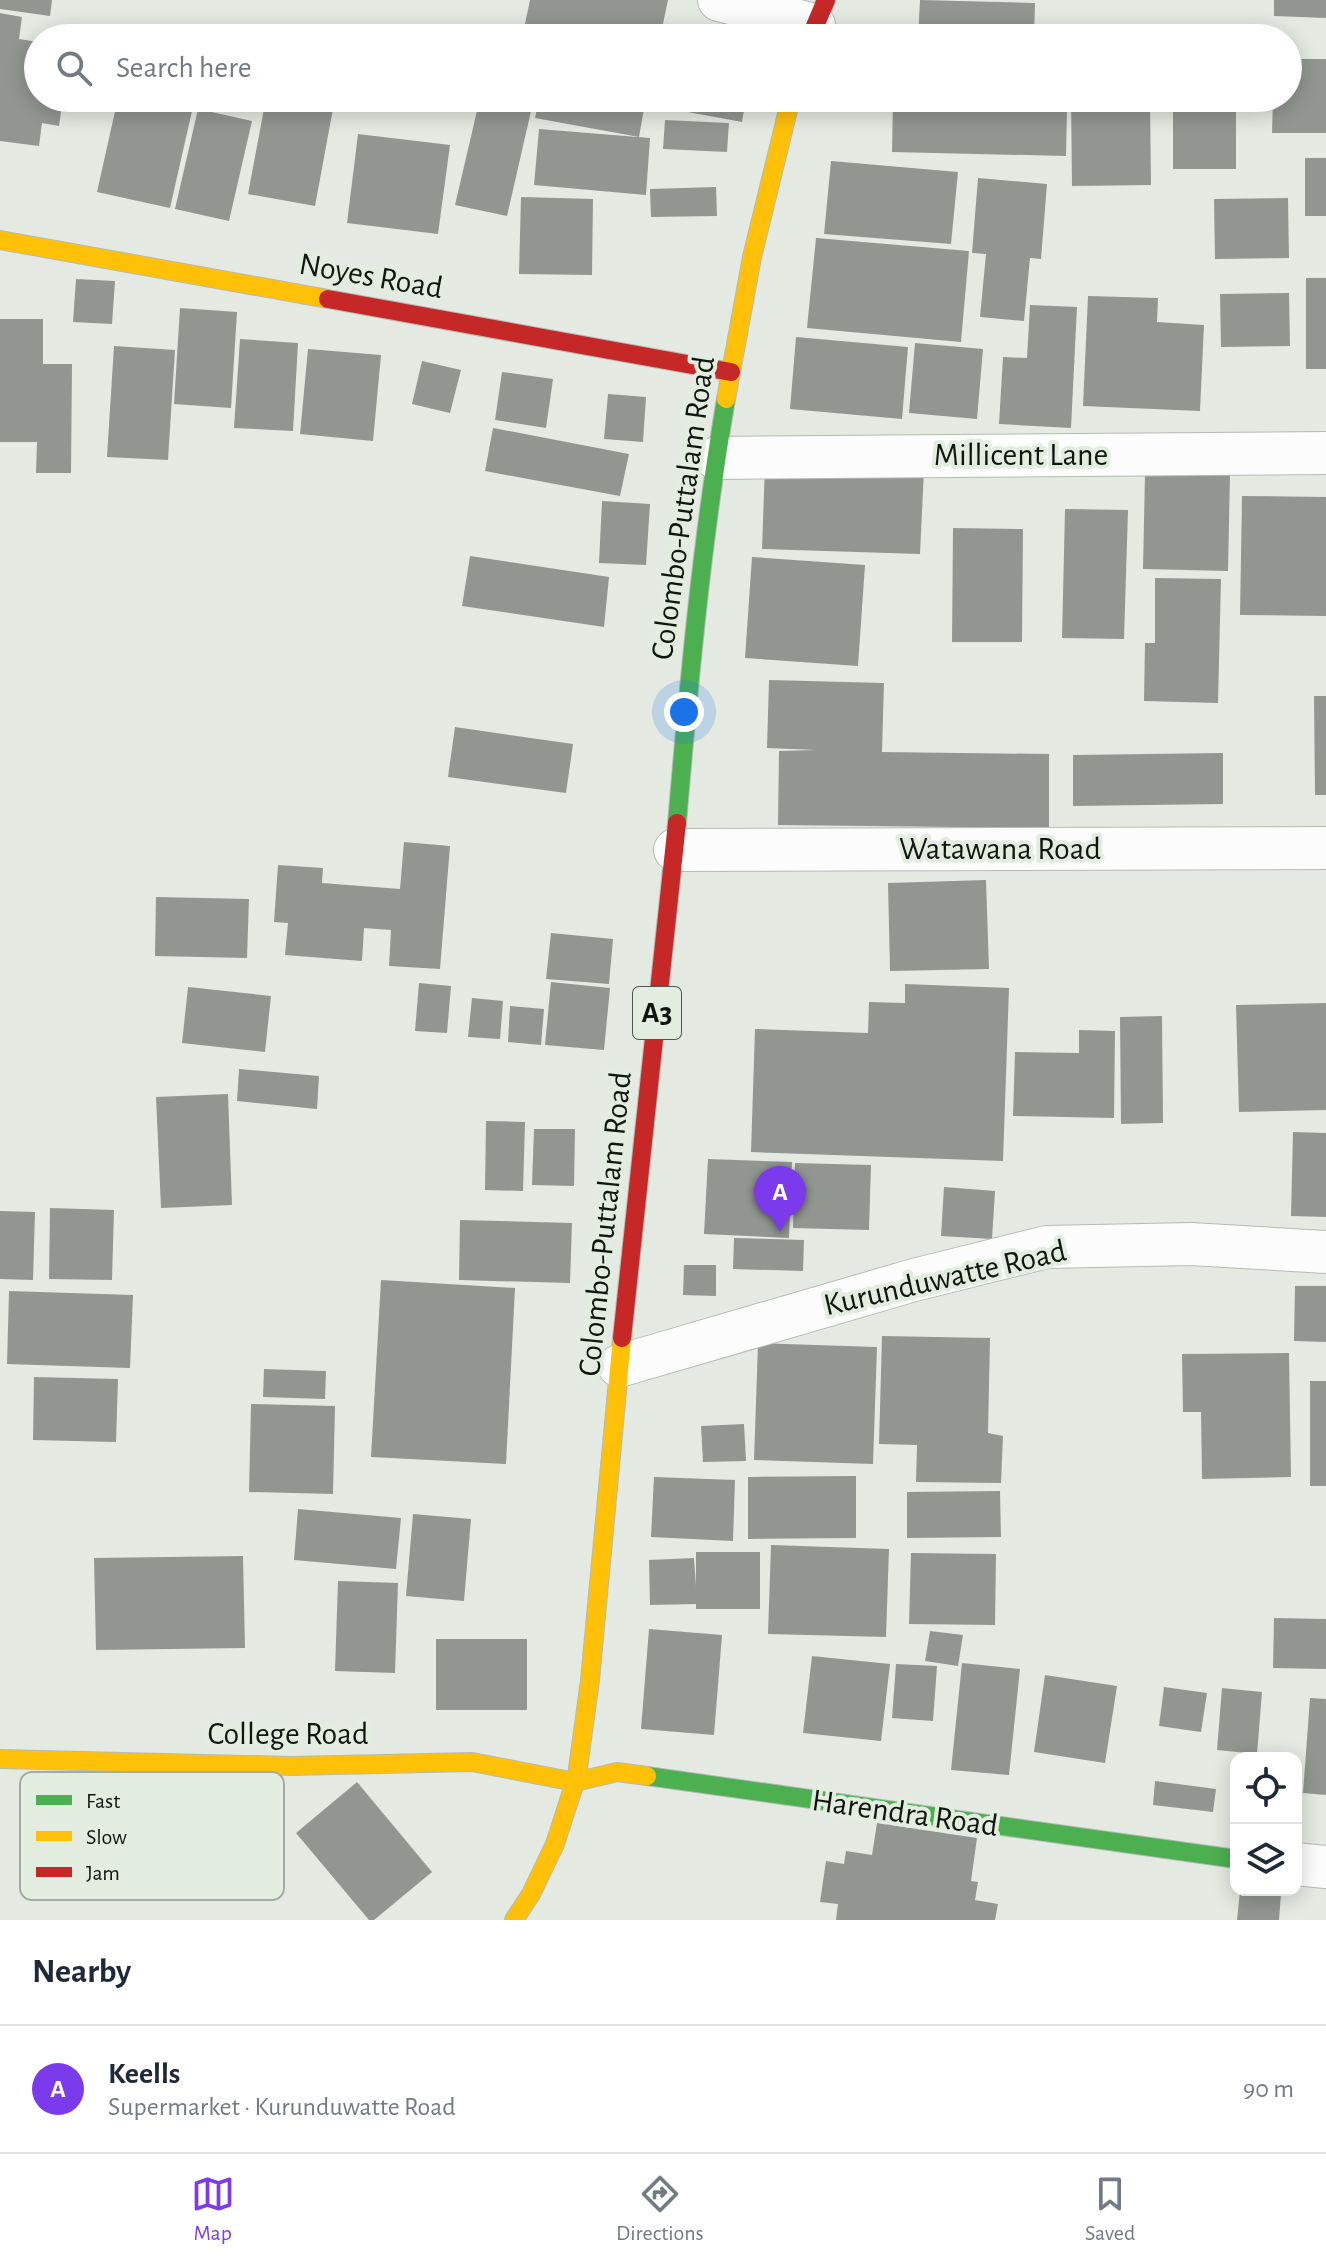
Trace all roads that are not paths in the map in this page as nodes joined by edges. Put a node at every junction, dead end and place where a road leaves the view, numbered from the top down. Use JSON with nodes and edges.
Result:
{"nodes":[{"id":1,"x":719,"y":0,"type":"edge"},
{"id":2,"x":817,"y":21,"type":"edge"},
{"id":3,"x":788,"y":112,"type":"edge"},
{"id":4,"x":0,"y":240,"type":"edge"},
{"id":5,"x":731,"y":372,"type":"junction"},
{"id":6,"x":1326,"y":453,"type":"edge"},
{"id":7,"x":716,"y":458,"type":"junction"},
{"id":8,"x":1326,"y":848,"type":"edge"},
{"id":9,"x":675,"y":850,"type":"junction"},
{"id":10,"x":1326,"y":1252,"type":"edge"},
{"id":11,"x":619,"y":1366,"type":"junction"},
{"id":12,"x":0,"y":1759,"type":"edge"},
{"id":13,"x":575,"y":1782,"type":"junction"},
{"id":14,"x":1230,"y":1858,"type":"edge"},
{"id":15,"x":1302,"y":1865,"type":"edge"},
{"id":16,"x":1326,"y":1867,"type":"edge"},
{"id":17,"x":514,"y":1920,"type":"edge"}],
"edges":[{"from":1,"to":2,"type":"street"},
{"from":3,"to":5,"type":"main road","name":"Colombo-Puttalam Road","number":"A3"},
{"from":4,"to":5,"type":"main road","name":"Noyes Road"},
{"from":5,"to":7,"type":"main road","name":"Colombo-Puttalam Road","number":"A3"},
{"from":6,"to":7,"type":"street","name":"Millicent Lane"},
{"from":7,"to":9,"type":"main road","name":"Colombo-Puttalam Road","number":"A3"},
{"from":8,"to":9,"type":"street","name":"Watawana Road"},
{"from":9,"to":11,"type":"main road","name":"Colombo-Puttalam Road","number":"A3"},
{"from":10,"to":11,"type":"street","name":"Kurunduwatte Road"},
{"from":11,"to":13,"type":"main road","name":"Colombo-Puttalam Road","number":"A3"},
{"from":12,"to":13,"type":"main road","name":"College Road"},
{"from":13,"to":14,"type":"main road","name":"Harendra Road"},
{"from":13,"to":17,"type":"main road","name":"Colombo-Puttalam Road","number":"A3"},
{"from":15,"to":16,"type":"street"}]}
